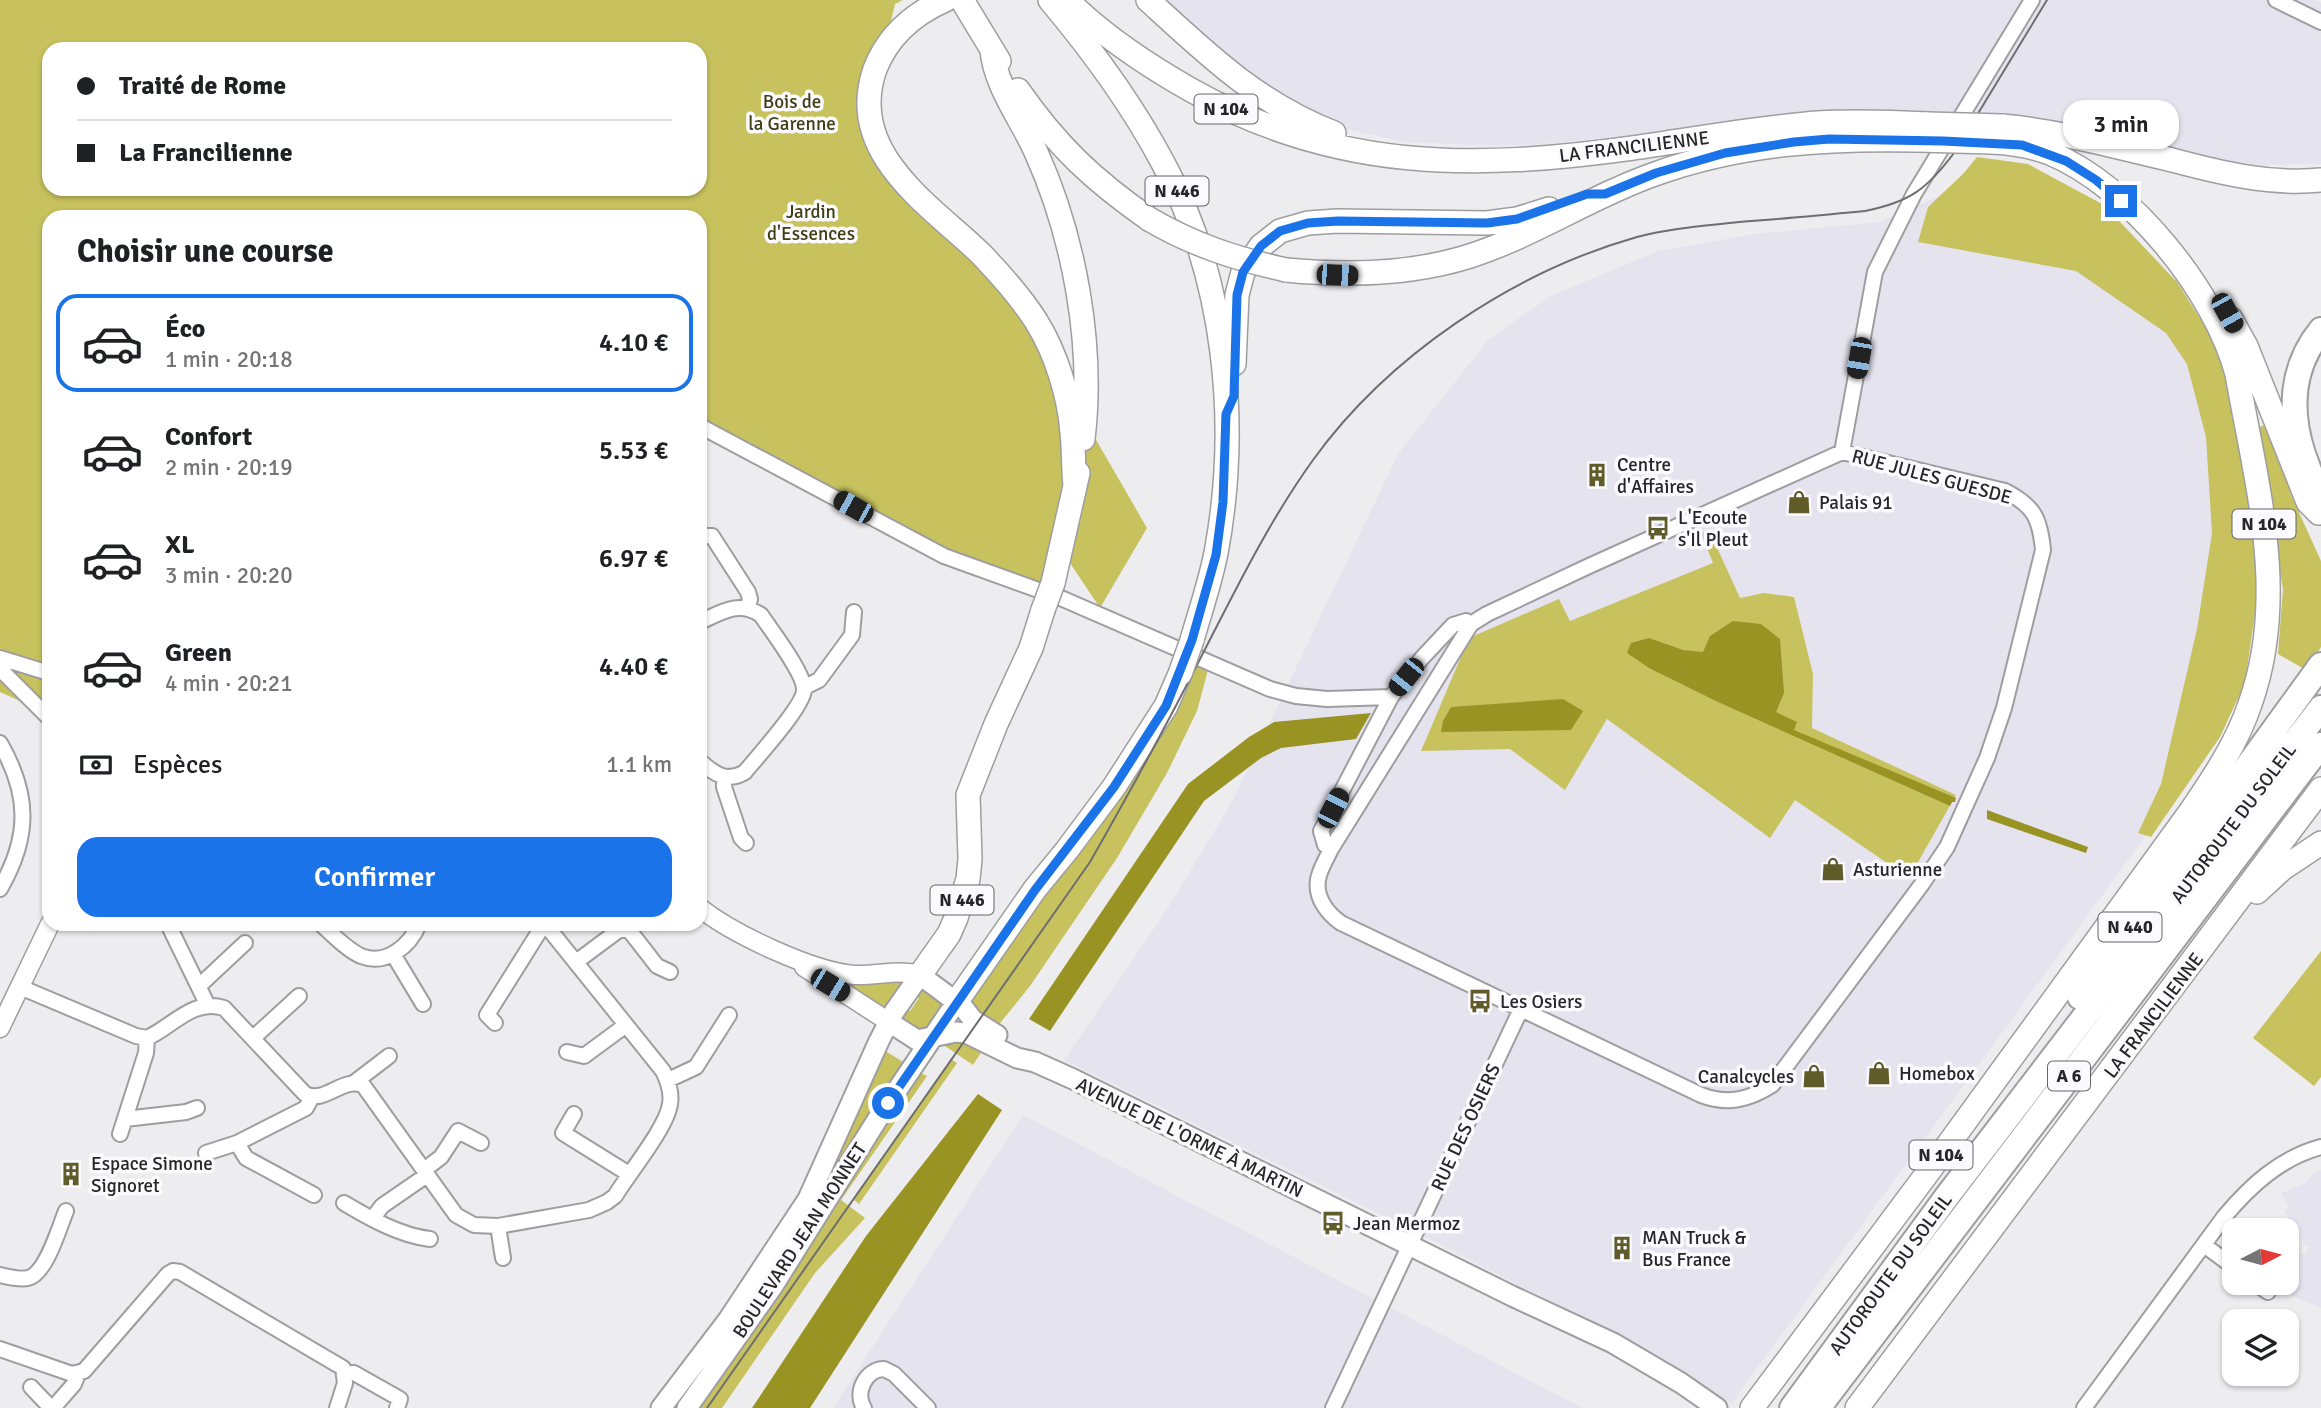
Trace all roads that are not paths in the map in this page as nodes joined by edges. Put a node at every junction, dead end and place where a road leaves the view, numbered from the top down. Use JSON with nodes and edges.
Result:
{"nodes":[{"id":1,"x":1050,"y":0,"type":"edge"},
{"id":2,"x":1067,"y":0,"type":"edge"},
{"id":3,"x":1148,"y":0,"type":"edge"},
{"id":4,"x":2032,"y":0,"type":"edge"},
{"id":5,"x":2276,"y":0,"type":"edge"},
{"id":6,"x":957,"y":1,"type":"edge"},
{"id":7,"x":2321,"y":22,"type":"edge"},
{"id":8,"x":992,"y":50,"type":"junction"},
{"id":9,"x":1923,"y":132,"type":"junction"},
{"id":10,"x":1997,"y":134,"type":"junction"},
{"id":11,"x":1412,"y":160,"type":"junction"},
{"id":12,"x":2321,"y":180,"type":"edge"},
{"id":13,"x":1605,"y":194,"type":"junction"},
{"id":14,"x":2163,"y":242,"type":"junction"},
{"id":15,"x":2321,"y":330,"type":"edge"},
{"id":16,"x":1226,"y":414,"type":"junction"},
{"id":17,"x":707,"y":430,"type":"edge"},
{"id":18,"x":1842,"y":452,"type":"junction"},
{"id":19,"x":1074,"y":485,"type":"junction"},
{"id":20,"x":2320,"y":514,"type":"edge"},
{"id":21,"x":707,"y":536,"type":"edge"},
{"id":22,"x":748,"y":607,"type":"junction"},
{"id":23,"x":854,"y":612,"type":"dead end"},
{"id":24,"x":707,"y":619,"type":"edge"},
{"id":25,"x":1471,"y":624,"type":"junction"},
{"id":26,"x":0,"y":658,"type":"edge"},
{"id":27,"x":2321,"y":665,"type":"edge"},
{"id":28,"x":0,"y":669,"type":"edge"},
{"id":29,"x":42,"y":671,"type":"edge"},
{"id":30,"x":804,"y":687,"type":"junction"},
{"id":31,"x":1391,"y":697,"type":"junction"},
{"id":32,"x":2321,"y":708,"type":"edge"},
{"id":33,"x":42,"y":711,"type":"edge"},
{"id":34,"x":0,"y":743,"type":"edge"},
{"id":35,"x":2321,"y":745,"type":"edge"},
{"id":36,"x":707,"y":767,"type":"edge"},
{"id":37,"x":724,"y":777,"type":"junction"},
{"id":38,"x":2321,"y":789,"type":"edge"},
{"id":39,"x":746,"y":843,"type":"dead end"},
{"id":40,"x":2321,"y":843,"type":"edge"},
{"id":41,"x":1331,"y":849,"type":"junction"},
{"id":42,"x":0,"y":889,"type":"edge"},
{"id":43,"x":707,"y":913,"type":"edge"},
{"id":44,"x":47,"y":931,"type":"edge"},
{"id":45,"x":172,"y":931,"type":"edge"},
{"id":46,"x":330,"y":931,"type":"edge"},
{"id":47,"x":416,"y":931,"type":"edge"},
{"id":48,"x":541,"y":931,"type":"edge"},
{"id":49,"x":551,"y":931,"type":"edge"},
{"id":50,"x":618,"y":931,"type":"edge"},
{"id":51,"x":630,"y":931,"type":"edge"},
{"id":52,"x":245,"y":943,"type":"dead end"},
{"id":53,"x":393,"y":954,"type":"junction"},
{"id":54,"x":796,"y":960,"type":"junction"},
{"id":55,"x":576,"y":962,"type":"junction"},
{"id":56,"x":670,"y":972,"type":"dead end"},
{"id":57,"x":2186,"y":972,"type":"junction"},
{"id":58,"x":920,"y":975,"type":"junction"},
{"id":59,"x":199,"y":986,"type":"junction"},
{"id":60,"x":20,"y":987,"type":"junction"},
{"id":61,"x":299,"y":996,"type":"dead end"},
{"id":62,"x":957,"y":1002,"type":"junction"},
{"id":63,"x":423,"y":1004,"type":"dead end"},
{"id":64,"x":208,"y":1006,"type":"junction"},
{"id":65,"x":1521,"y":1009,"type":"junction"},
{"id":66,"x":729,"y":1015,"type":"dead end"},
{"id":67,"x":889,"y":1022,"type":"junction"},
{"id":68,"x":495,"y":1023,"type":"dead end"},
{"id":69,"x":626,"y":1025,"type":"junction"},
{"id":70,"x":0,"y":1028,"type":"edge"},
{"id":71,"x":147,"y":1038,"type":"junction"},
{"id":72,"x":253,"y":1038,"type":"junction"},
{"id":73,"x":931,"y":1039,"type":"junction"},
{"id":74,"x":567,"y":1052,"type":"dead end"},
{"id":75,"x":389,"y":1056,"type":"dead end"},
{"id":76,"x":1034,"y":1062,"type":"junction"},
{"id":77,"x":668,"y":1080,"type":"junction"},
{"id":78,"x":355,"y":1082,"type":"junction"},
{"id":79,"x":312,"y":1097,"type":"junction"},
{"id":80,"x":197,"y":1108,"type":"dead end"},
{"id":81,"x":574,"y":1114,"type":"dead end"},
{"id":82,"x":125,"y":1119,"type":"junction"},
{"id":83,"x":120,"y":1134,"type":"dead end"},
{"id":84,"x":237,"y":1143,"type":"junction"},
{"id":85,"x":481,"y":1143,"type":"dead end"},
{"id":86,"x":2321,"y":1147,"type":"edge"},
{"id":87,"x":206,"y":1153,"type":"dead end"},
{"id":88,"x":426,"y":1173,"type":"junction"},
{"id":89,"x":629,"y":1174,"type":"junction"},
{"id":90,"x":314,"y":1195,"type":"dead end"},
{"id":91,"x":1948,"y":1195,"type":"junction"},
{"id":92,"x":344,"y":1203,"type":"dead end"},
{"id":93,"x":66,"y":1211,"type":"dead end"},
{"id":94,"x":373,"y":1218,"type":"junction"},
{"id":95,"x":498,"y":1226,"type":"junction"},
{"id":96,"x":430,"y":1239,"type":"dead end"},
{"id":97,"x":1409,"y":1244,"type":"junction"},
{"id":98,"x":2204,"y":1245,"type":"junction"},
{"id":99,"x":503,"y":1258,"type":"dead end"},
{"id":100,"x":2222,"y":1258,"type":"edge"},
{"id":101,"x":0,"y":1275,"type":"edge"},
{"id":102,"x":0,"y":1349,"type":"edge"},
{"id":103,"x":345,"y":1373,"type":"junction"},
{"id":104,"x":78,"y":1374,"type":"junction"},
{"id":105,"x":31,"y":1387,"type":"dead end"},
{"id":106,"x":52,"y":1408,"type":"edge"},
{"id":107,"x":337,"y":1408,"type":"edge"},
{"id":108,"x":397,"y":1408,"type":"edge"},
{"id":109,"x":661,"y":1408,"type":"edge"},
{"id":110,"x":687,"y":1408,"type":"edge"},
{"id":111,"x":864,"y":1408,"type":"edge"},
{"id":112,"x":928,"y":1408,"type":"edge"},
{"id":113,"x":1333,"y":1408,"type":"edge"},
{"id":114,"x":1717,"y":1408,"type":"edge"},
{"id":115,"x":1752,"y":1408,"type":"edge"},
{"id":116,"x":1792,"y":1408,"type":"edge"},
{"id":117,"x":1818,"y":1408,"type":"edge"},
{"id":118,"x":1857,"y":1408,"type":"edge"},
{"id":119,"x":2084,"y":1408,"type":"edge"}],
"edges":[{"from":1,"to":16,"type":"highway","number":"N 446"},
{"from":2,"to":11,"type":"highway","name":"LA FRANCILIENNE","number":"N 104"},
{"from":3,"to":11,"type":"highway"},
{"from":4,"to":18,"type":"street"},
{"from":5,"to":7,"type":"street"},
{"from":6,"to":8,"type":"highway","name":"LA FRANCILIENNE","number":"N 104"},
{"from":6,"to":19,"type":"highway"},
{"from":8,"to":13,"type":"highway","name":"LA FRANCILIENNE","number":"N 104","bridge":true},
{"from":8,"to":19,"type":"highway","number":"N 446"},
{"from":9,"to":10,"type":"highway","name":"LA FRANCILIENNE","number":"N 104","bridge":true},
{"from":9,"to":11,"type":"highway","name":"LA FRANCILIENNE","number":"N 104"},
{"from":9,"to":13,"type":"highway","name":"LA FRANCILIENNE","number":"N 104"},
{"from":10,"to":12,"type":"highway","name":"LA FRANCILIENNE","number":"N 104"},
{"from":10,"to":14,"type":"highway","name":"LA FRANCILIENNE","number":"N 104"},
{"from":13,"to":16,"type":"highway"},
{"from":14,"to":20,"type":"highway"},
{"from":14,"to":115,"type":"highway","name":"LA FRANCILIENNE","number":"N 104"},
{"from":15,"to":20,"type":"highway"},
{"from":16,"to":62,"type":"highway","number":"N 446","bridge":true},
{"from":17,"to":31,"type":"street"},
{"from":18,"to":25,"type":"street","name":"RUE JULES GUESDE"},
{"from":18,"to":65,"type":"street","name":"RUE JULES GUESDE"},
{"from":19,"to":58,"type":"highway","number":"N 446","bridge":true},
{"from":21,"to":22,"type":"street"},
{"from":22,"to":24,"type":"street"},
{"from":22,"to":30,"type":"street"},
{"from":23,"to":30,"type":"street"},
{"from":25,"to":31,"type":"street"},
{"from":25,"to":41,"type":"street","name":"RUE JULES GUESDE"},
{"from":26,"to":29,"type":"street"},
{"from":27,"to":91,"type":"highway","number":"N 440"},
{"from":28,"to":33,"type":"street"},
{"from":30,"to":37,"type":"street"},
{"from":31,"to":41,"type":"street"},
{"from":32,"to":91,"type":"highway","name":"AUTOROUTE DU SOLEIL","number":"A 6"},
{"from":34,"to":42,"type":"street"},
{"from":35,"to":117,"type":"highway","name":"AUTOROUTE DU SOLEIL","number":"A 6"},
{"from":36,"to":37,"type":"street"},
{"from":37,"to":39,"type":"street"},
{"from":38,"to":57,"type":"highway","name":"LA FRANCILIENNE"},
{"from":40,"to":57,"type":"highway"},
{"from":41,"to":65,"type":"street","name":"RUE JULES GUESDE"},
{"from":43,"to":54,"type":"street"},
{"from":44,"to":60,"type":"street"},
{"from":45,"to":59,"type":"street"},
{"from":46,"to":53,"type":"street"},
{"from":47,"to":53,"type":"street"},
{"from":48,"to":68,"type":"street"},
{"from":49,"to":55,"type":"street"},
{"from":50,"to":55,"type":"street"},
{"from":51,"to":56,"type":"street"},
{"from":52,"to":59,"type":"street"},
{"from":53,"to":63,"type":"street"},
{"from":54,"to":58,"type":"street"},
{"from":54,"to":67,"type":"street"},
{"from":55,"to":69,"type":"street"},
{"from":57,"to":118,"type":"highway","name":"LA FRANCILIENNE"},
{"from":58,"to":62,"type":"main road","name":"AVENUE DE L'ORME À MARTIN"},
{"from":58,"to":67,"type":"main road"},
{"from":59,"to":64,"type":"street"},
{"from":60,"to":70,"type":"street"},
{"from":60,"to":71,"type":"street"},
{"from":61,"to":72,"type":"street"},
{"from":62,"to":73,"type":"main road","name":"BOULEVARD JEAN MONNET"},
{"from":62,"to":76,"type":"main road","name":"AVENUE DE L'ORME À MARTIN"},
{"from":64,"to":71,"type":"street"},
{"from":64,"to":72,"type":"street"},
{"from":65,"to":97,"type":"street","name":"RUE DES OSIERS"},
{"from":66,"to":77,"type":"street"},
{"from":67,"to":73,"type":"main road"},
{"from":67,"to":109,"type":"main road"},
{"from":69,"to":74,"type":"street"},
{"from":69,"to":77,"type":"street"},
{"from":71,"to":82,"type":"street"},
{"from":72,"to":79,"type":"street"},
{"from":73,"to":76,"type":"main road","name":"AVENUE DE L'ORME À MARTIN"},
{"from":73,"to":110,"type":"main road","name":"BOULEVARD JEAN MONNET"},
{"from":75,"to":78,"type":"street"},
{"from":76,"to":97,"type":"main road","name":"AVENUE DE L'ORME À MARTIN"},
{"from":77,"to":89,"type":"street"},
{"from":78,"to":79,"type":"street"},
{"from":78,"to":88,"type":"street"},
{"from":79,"to":84,"type":"street"},
{"from":80,"to":82,"type":"street"},
{"from":81,"to":89,"type":"street"},
{"from":82,"to":83,"type":"street"},
{"from":84,"to":87,"type":"street"},
{"from":84,"to":90,"type":"street"},
{"from":85,"to":88,"type":"street"},
{"from":86,"to":98,"type":"street"},
{"from":88,"to":94,"type":"street"},
{"from":88,"to":95,"type":"street"},
{"from":89,"to":95,"type":"street"},
{"from":91,"to":116,"type":"highway","name":"AUTOROUTE DU SOLEIL","number":"A 6"},
{"from":92,"to":94,"type":"street"},
{"from":93,"to":101,"type":"street"},
{"from":94,"to":96,"type":"street"},
{"from":95,"to":99,"type":"street"},
{"from":97,"to":113,"type":"street","name":"RUE DES OSIERS"},
{"from":97,"to":114,"type":"main road","name":"AVENUE DE L'ORME À MARTIN"},
{"from":98,"to":100,"type":"street"},
{"from":98,"to":119,"type":"street"},
{"from":102,"to":104,"type":"street"},
{"from":103,"to":104,"type":"street"},
{"from":103,"to":107,"type":"street"},
{"from":103,"to":108,"type":"street"},
{"from":104,"to":106,"type":"street"},
{"from":105,"to":106,"type":"street"},
{"from":111,"to":112,"type":"street"}]}
